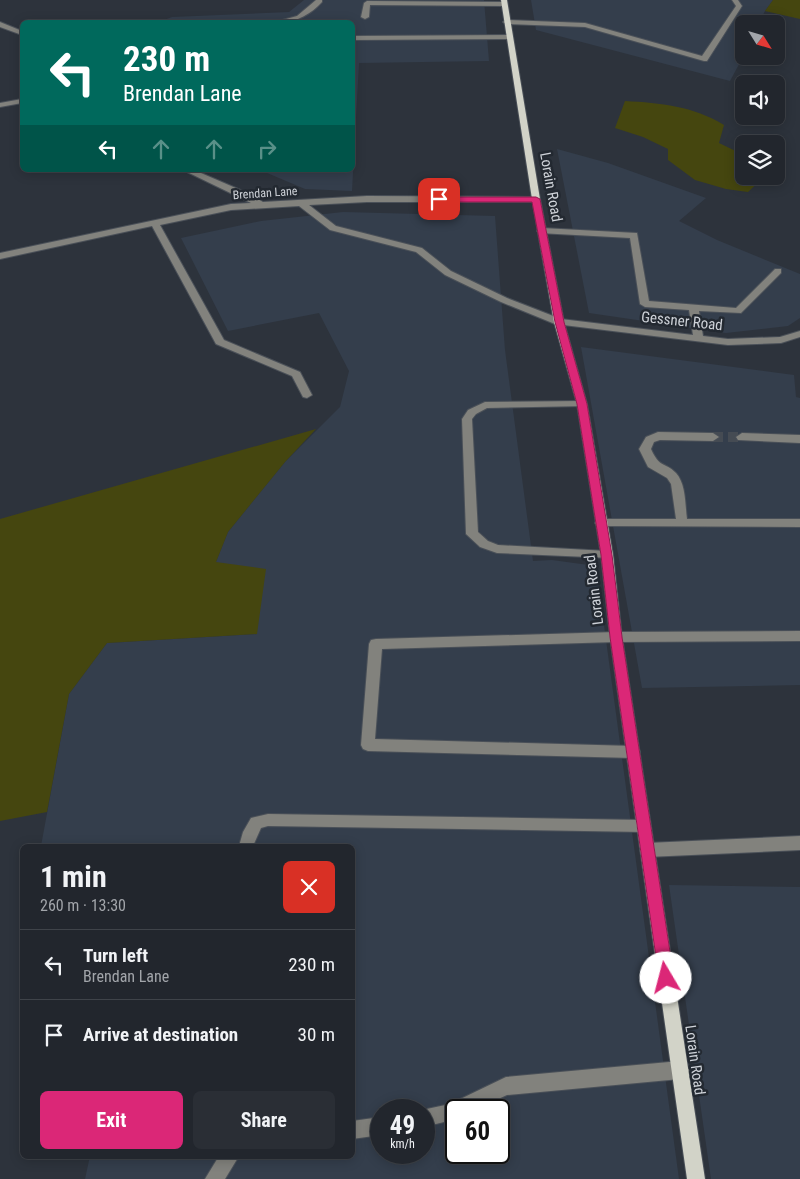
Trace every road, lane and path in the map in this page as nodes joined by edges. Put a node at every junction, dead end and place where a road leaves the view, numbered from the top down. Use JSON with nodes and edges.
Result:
{"nodes":[{"id":1,"x":320,"y":0,"type":"edge"},
{"id":2,"x":735,"y":0,"type":"edge"},
{"id":3,"x":504,"y":2,"type":"edge"},
{"id":4,"x":365,"y":17,"type":"dead end"},
{"id":5,"x":287,"y":20,"type":"edge"},
{"id":6,"x":507,"y":22,"type":"junction"},
{"id":7,"x":0,"y":24,"type":"edge"},
{"id":8,"x":20,"y":32,"type":"edge"},
{"id":9,"x":509,"y":36,"type":"junction"},
{"id":10,"x":355,"y":38,"type":"edge"},
{"id":11,"x":20,"y":101,"type":"edge"},
{"id":12,"x":0,"y":105,"type":"edge"},
{"id":13,"x":192,"y":172,"type":"edge"},
{"id":14,"x":536,"y":199,"type":"junction"},
{"id":15,"x":301,"y":203,"type":"junction"},
{"id":16,"x":261,"y":205,"type":"junction"},
{"id":17,"x":155,"y":224,"type":"junction"},
{"id":18,"x":542,"y":231,"type":"junction"},
{"id":19,"x":0,"y":256,"type":"edge"},
{"id":20,"x":778,"y":271,"type":"dead end"},
{"id":21,"x":694,"y":308,"type":"junction"},
{"id":22,"x":560,"y":322,"type":"junction"},
{"id":23,"x":800,"y":334,"type":"edge"},
{"id":24,"x":698,"y":338,"type":"junction"},
{"id":25,"x":307,"y":395,"type":"dead end"},
{"id":26,"x":582,"y":404,"type":"junction"},
{"id":27,"x":714,"y":437,"type":"tunnel mouth"},
{"id":28,"x":742,"y":438,"type":"tunnel mouth"},
{"id":29,"x":800,"y":440,"type":"edge"},
{"id":30,"x":601,"y":523,"type":"junction"},
{"id":31,"x":682,"y":523,"type":"junction"},
{"id":32,"x":800,"y":523,"type":"edge"},
{"id":33,"x":607,"y":555,"type":"junction"},
{"id":34,"x":800,"y":636,"type":"edge"},
{"id":35,"x":616,"y":637,"type":"junction"},
{"id":36,"x":633,"y":752,"type":"junction"},
{"id":37,"x":644,"y":826,"type":"junction"},
{"id":38,"x":800,"y":843,"type":"edge"},
{"id":39,"x":247,"y":844,"type":"edge"},
{"id":40,"x":647,"y":850,"type":"junction"},
{"id":41,"x":680,"y":1070,"type":"junction"},
{"id":42,"x":435,"y":1116,"type":"edge"},
{"id":43,"x":370,"y":1128,"type":"edge"},
{"id":44,"x":355,"y":1130,"type":"edge"},
{"id":45,"x":228,"y":1159,"type":"edge"},
{"id":46,"x":214,"y":1179,"type":"edge"},
{"id":47,"x":696,"y":1179,"type":"edge"}],
"edges":[{"from":1,"to":5,"type":"street"},
{"from":2,"to":6,"type":"street"},
{"from":3,"to":4,"type":"street"},
{"from":3,"to":6,"type":"main road","name":"Lorain Road"},
{"from":6,"to":9,"type":"main road","name":"Lorain Road"},
{"from":7,"to":8,"type":"street"},
{"from":9,"to":10,"type":"street"},
{"from":9,"to":14,"type":"main road","name":"Lorain Road"},
{"from":11,"to":12,"type":"street"},
{"from":13,"to":16,"type":"street"},
{"from":14,"to":15,"type":"street","name":"Brendan Lane"},
{"from":14,"to":18,"type":"main road","name":"Lorain Road"},
{"from":15,"to":16,"type":"street","name":"Brendan Lane"},
{"from":15,"to":22,"type":"street","name":"Gessner Road"},
{"from":16,"to":17,"type":"street","name":"Brendan Lane"},
{"from":17,"to":19,"type":"street","name":"Brendan Lane"},
{"from":17,"to":25,"type":"street"},
{"from":18,"to":21,"type":"street"},
{"from":18,"to":22,"type":"main road","name":"Lorain Road"},
{"from":20,"to":21,"type":"street"},
{"from":21,"to":24,"type":"street"},
{"from":22,"to":24,"type":"street","name":"Gessner Road"},
{"from":22,"to":26,"type":"main road","name":"Lorain Road"},
{"from":23,"to":24,"type":"street","name":"Gessner Road"},
{"from":26,"to":30,"type":"main road","name":"Lorain Road"},
{"from":26,"to":33,"type":"street"},
{"from":27,"to":31,"type":"street"},
{"from":28,"to":29,"type":"street"},
{"from":30,"to":31,"type":"street"},
{"from":30,"to":33,"type":"main road","name":"Lorain Road"},
{"from":31,"to":32,"type":"street"},
{"from":33,"to":35,"type":"main road","name":"Lorain Road"},
{"from":34,"to":35,"type":"street"},
{"from":35,"to":36,"type":"main road","name":"Lorain Road"},
{"from":35,"to":36,"type":"street"},
{"from":36,"to":37,"type":"main road","name":"Lorain Road"},
{"from":37,"to":39,"type":"street"},
{"from":37,"to":40,"type":"main road","name":"Lorain Road"},
{"from":38,"to":40,"type":"street"},
{"from":40,"to":41,"type":"main road","name":"Lorain Road"},
{"from":41,"to":42,"type":"street"},
{"from":41,"to":47,"type":"main road","name":"Lorain Road"},
{"from":43,"to":44,"type":"street"},
{"from":45,"to":46,"type":"street"}]}
